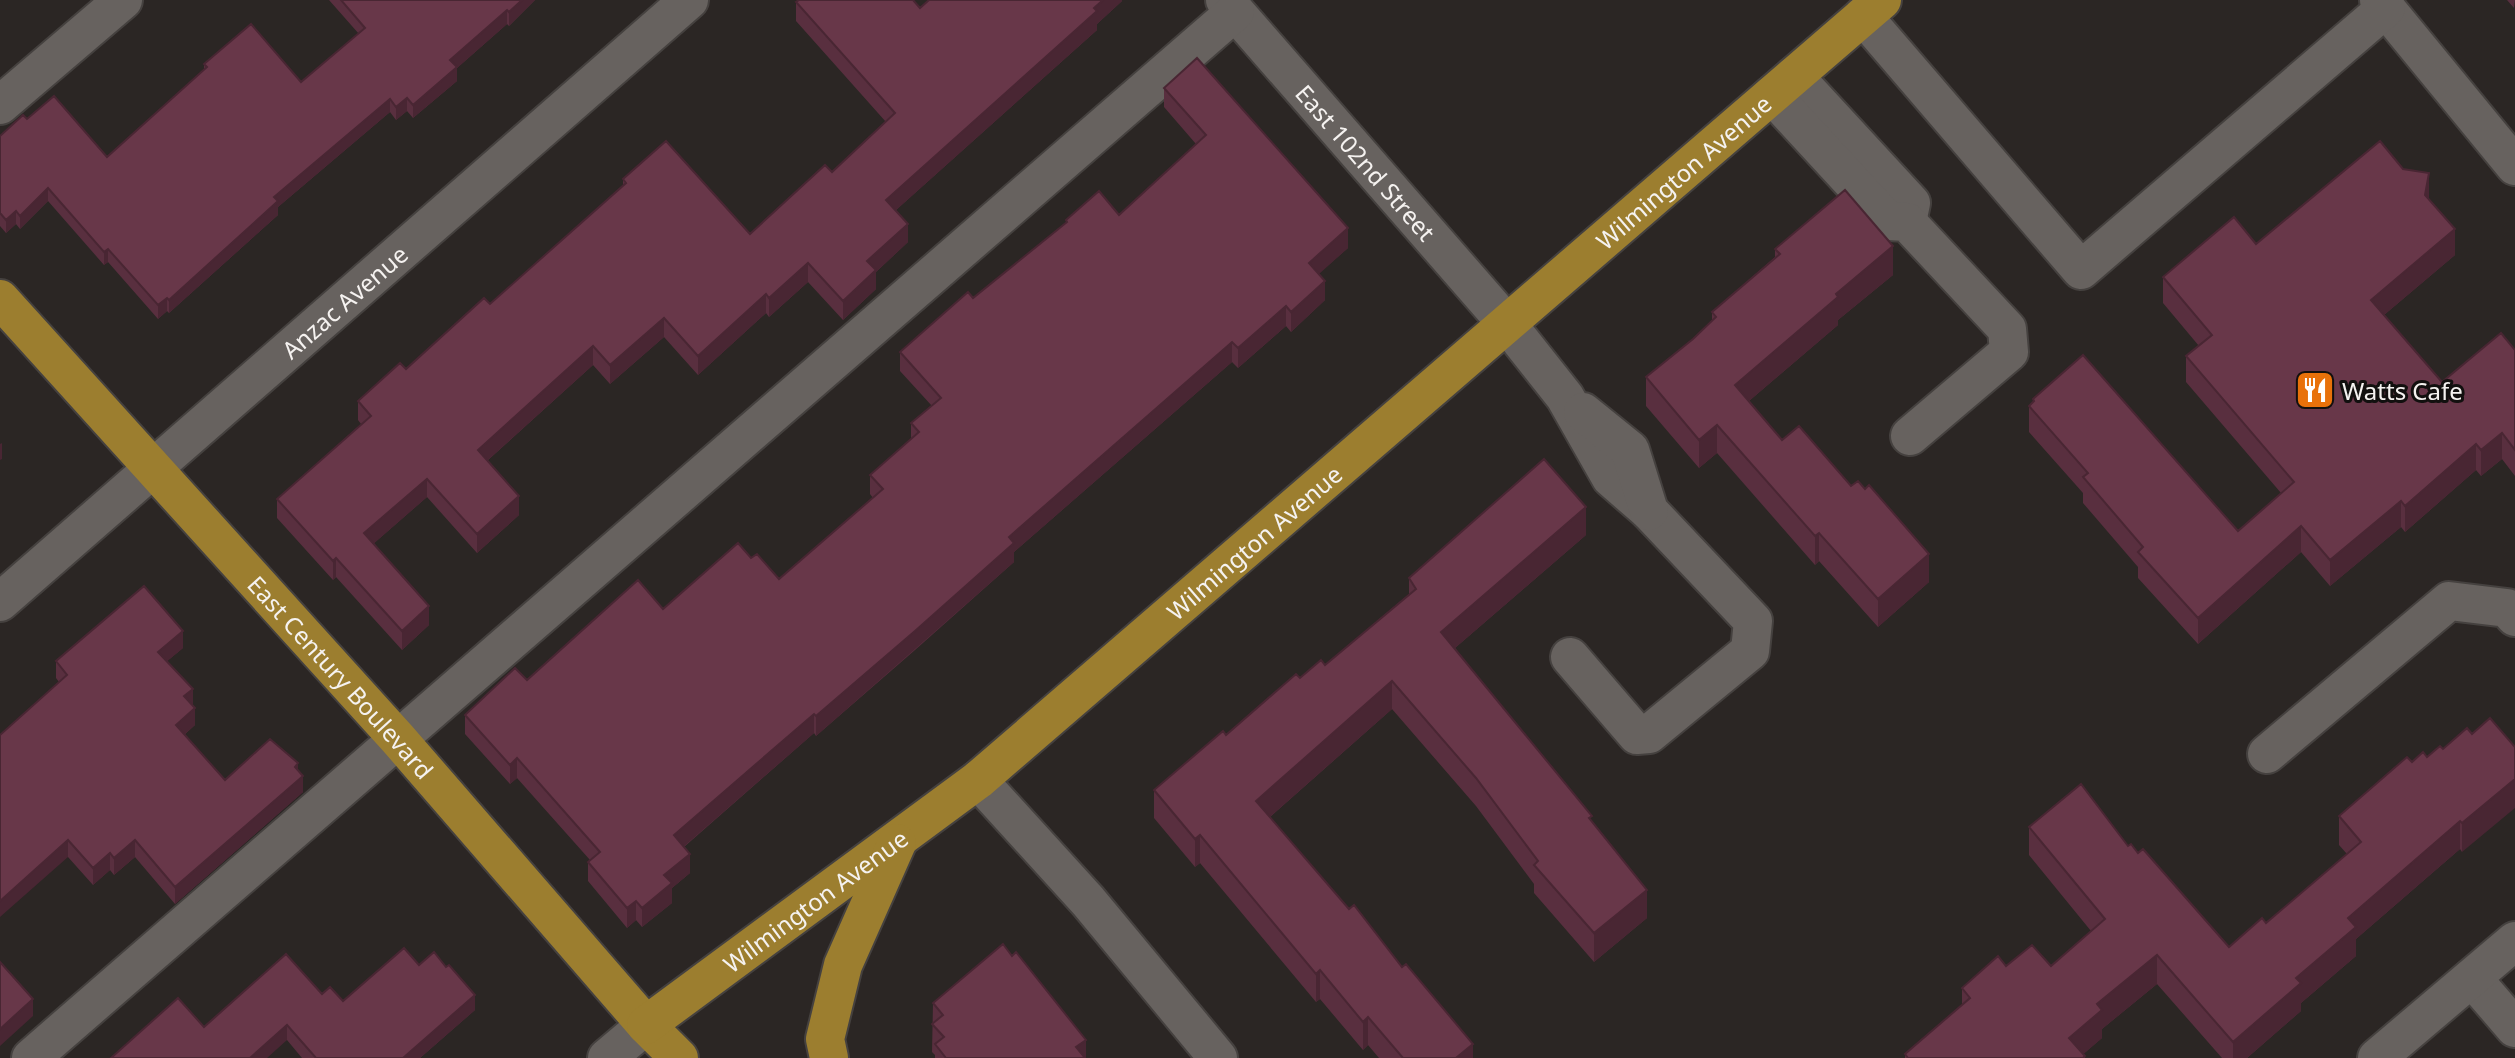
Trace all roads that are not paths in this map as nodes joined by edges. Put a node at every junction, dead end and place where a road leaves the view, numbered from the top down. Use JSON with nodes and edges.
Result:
{"nodes":[{"id":1,"x":123,"y":0,"type":"edge"},
{"id":2,"x":689,"y":0,"type":"edge"},
{"id":3,"x":2382,"y":4,"type":"edge"},
{"id":4,"x":1230,"y":6,"type":"edge"},
{"id":5,"x":1872,"y":8,"type":"edge"},
{"id":6,"x":1783,"y":85,"type":"junction"},
{"id":7,"x":0,"y":105,"type":"edge"},
{"id":8,"x":2515,"y":166,"type":"edge"},
{"id":9,"x":0,"y":299,"type":"edge"},
{"id":10,"x":1508,"y":325,"type":"junction"},
{"id":11,"x":1910,"y":436,"type":"dead end"},
{"id":12,"x":155,"y":469,"type":"junction"},
{"id":13,"x":0,"y":603,"type":"edge"},
{"id":14,"x":2515,"y":617,"type":"edge"},
{"id":15,"x":1570,"y":657,"type":"dead end"},
{"id":16,"x":398,"y":739,"type":"junction"},
{"id":17,"x":2267,"y":754,"type":"dead end"},
{"id":18,"x":978,"y":780,"type":"junction"},
{"id":19,"x":899,"y":840,"type":"junction"},
{"id":20,"x":2515,"y":941,"type":"edge"},
{"id":21,"x":2472,"y":978,"type":"junction"},
{"id":22,"x":646,"y":1025,"type":"junction"},
{"id":23,"x":2515,"y":1028,"type":"edge"},
{"id":24,"x":31,"y":1058,"type":"edge"},
{"id":25,"x":607,"y":1058,"type":"edge"},
{"id":26,"x":679,"y":1058,"type":"edge"},
{"id":27,"x":829,"y":1058,"type":"edge"},
{"id":28,"x":1218,"y":1058,"type":"edge"},
{"id":29,"x":2377,"y":1058,"type":"edge"}],
"edges":[{"from":1,"to":7,"type":"street"},
{"from":2,"to":12,"type":"street","name":"Anzac Avenue"},
{"from":3,"to":5,"type":"street"},
{"from":3,"to":8,"type":"street"},
{"from":4,"to":10,"type":"street","name":"East 102nd Street"},
{"from":4,"to":16,"type":"street"},
{"from":5,"to":6,"type":"main road","name":"Wilmington Avenue"},
{"from":6,"to":10,"type":"main road","name":"Wilmington Avenue"},
{"from":6,"to":11,"type":"street"},
{"from":9,"to":12,"type":"main road","name":"East Century Boulevard"},
{"from":10,"to":15,"type":"street","name":"East 102nd Street"},
{"from":10,"to":18,"type":"main road","name":"Wilmington Avenue"},
{"from":12,"to":13,"type":"street","name":"Anzac Avenue"},
{"from":12,"to":16,"type":"main road","name":"East Century Boulevard"},
{"from":14,"to":17,"type":"street"},
{"from":16,"to":22,"type":"main road","name":"East Century Boulevard"},
{"from":16,"to":24,"type":"street"},
{"from":18,"to":19,"type":"main road","name":"Wilmington Avenue"},
{"from":18,"to":28,"type":"street"},
{"from":19,"to":22,"type":"main road","name":"Wilmington Avenue"},
{"from":19,"to":27,"type":"main road"},
{"from":20,"to":21,"type":"street"},
{"from":21,"to":23,"type":"street"},
{"from":21,"to":29,"type":"street"},
{"from":22,"to":25,"type":"street","name":"Wilmington Avenue"},
{"from":22,"to":26,"type":"main road","name":"East Century Boulevard"}]}
